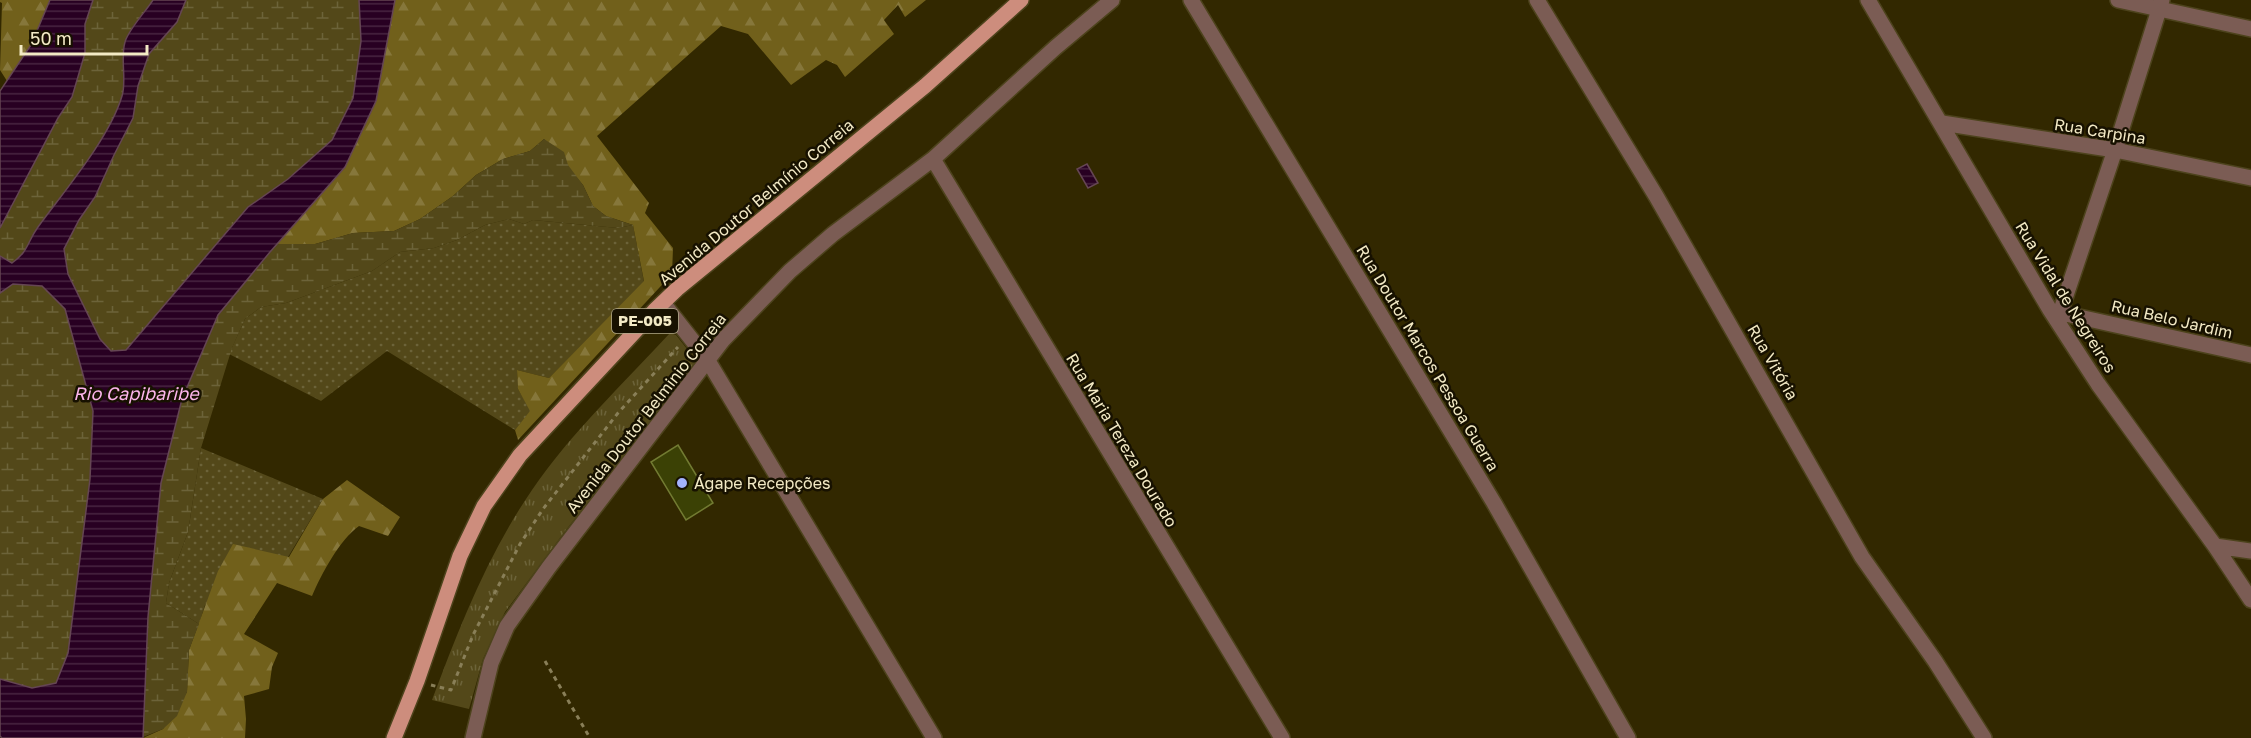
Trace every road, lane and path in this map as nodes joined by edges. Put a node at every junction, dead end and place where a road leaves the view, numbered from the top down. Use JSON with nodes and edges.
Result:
{"nodes":[{"id":1,"x":1020,"y":0,"type":"edge"},
{"id":2,"x":1112,"y":0,"type":"edge"},
{"id":3,"x":1191,"y":0,"type":"edge"},
{"id":4,"x":1537,"y":0,"type":"edge"},
{"id":5,"x":1868,"y":0,"type":"edge"},
{"id":6,"x":2118,"y":0,"type":"edge"},
{"id":7,"x":2161,"y":5,"type":"edge"},
{"id":8,"x":2251,"y":29,"type":"edge"},
{"id":9,"x":1942,"y":123,"type":"junction"},
{"id":10,"x":2115,"y":150,"type":"junction"},
{"id":11,"x":933,"y":159,"type":"junction"},
{"id":12,"x":2251,"y":178,"type":"edge"},
{"id":13,"x":663,"y":303,"type":"junction"},
{"id":14,"x":2055,"y":312,"type":"junction"},
{"id":15,"x":689,"y":335,"type":"junction"},
{"id":16,"x":2251,"y":355,"type":"edge"},
{"id":17,"x":707,"y":360,"type":"junction"},
{"id":18,"x":2215,"y":546,"type":"junction"},
{"id":19,"x":2251,"y":551,"type":"edge"},
{"id":20,"x":2251,"y":600,"type":"edge"},
{"id":21,"x":544,"y":661,"type":"dead end"},
{"id":22,"x":417,"y":681,"type":"junction"},
{"id":23,"x":394,"y":738,"type":"edge"},
{"id":24,"x":473,"y":738,"type":"edge"},
{"id":25,"x":590,"y":738,"type":"edge"},
{"id":26,"x":934,"y":738,"type":"edge"},
{"id":27,"x":1282,"y":738,"type":"edge"},
{"id":28,"x":1628,"y":738,"type":"edge"},
{"id":29,"x":1984,"y":738,"type":"edge"}],
"edges":[{"from":1,"to":13,"type":"main road","name":"Avenida Doutor Belmínio Correia","number":"PE-005"},
{"from":2,"to":11,"type":"street","name":"Avenida Doutor Belminio Correia"},
{"from":3,"to":28,"type":"street","name":"Rua Doutor Marcos Pessoa Guerra"},
{"from":4,"to":29,"type":"street","name":"Rua Vitória"},
{"from":5,"to":9,"type":"street","name":"Rua Vidal de Negreiros"},
{"from":6,"to":7,"type":"street"},
{"from":7,"to":8,"type":"street"},
{"from":7,"to":10,"type":"street"},
{"from":9,"to":10,"type":"street","name":"Rua Carpina"},
{"from":9,"to":14,"type":"street","name":"Rua Vidal de Negreiros"},
{"from":10,"to":12,"type":"street","name":"Rua Carpina"},
{"from":10,"to":14,"type":"street"},
{"from":11,"to":17,"type":"street","name":"Avenida Doutor Belminio Correia"},
{"from":11,"to":27,"type":"street","name":"Rua Maria Tereza Dourado"},
{"from":13,"to":15,"type":"street"},
{"from":13,"to":22,"type":"main road","name":"Avenida Doutor Belmínio Correia","number":"PE-005"},
{"from":14,"to":16,"type":"street","name":"Rua Belo Jardim"},
{"from":14,"to":18,"type":"street","name":"Rua Vidal de Negreiros"},
{"from":15,"to":17,"type":"street"},
{"from":15,"to":22,"type":"path"},
{"from":17,"to":24,"type":"street","name":"Avenida Doutor Belminio Correia"},
{"from":17,"to":26,"type":"street"},
{"from":18,"to":19,"type":"street"},
{"from":18,"to":20,"type":"street","name":"Rua Vidal de Negreiros"},
{"from":21,"to":25,"type":"path"},
{"from":22,"to":23,"type":"main road","name":"Avenida Doutor Belmínio Correia","number":"PE-005"}]}
